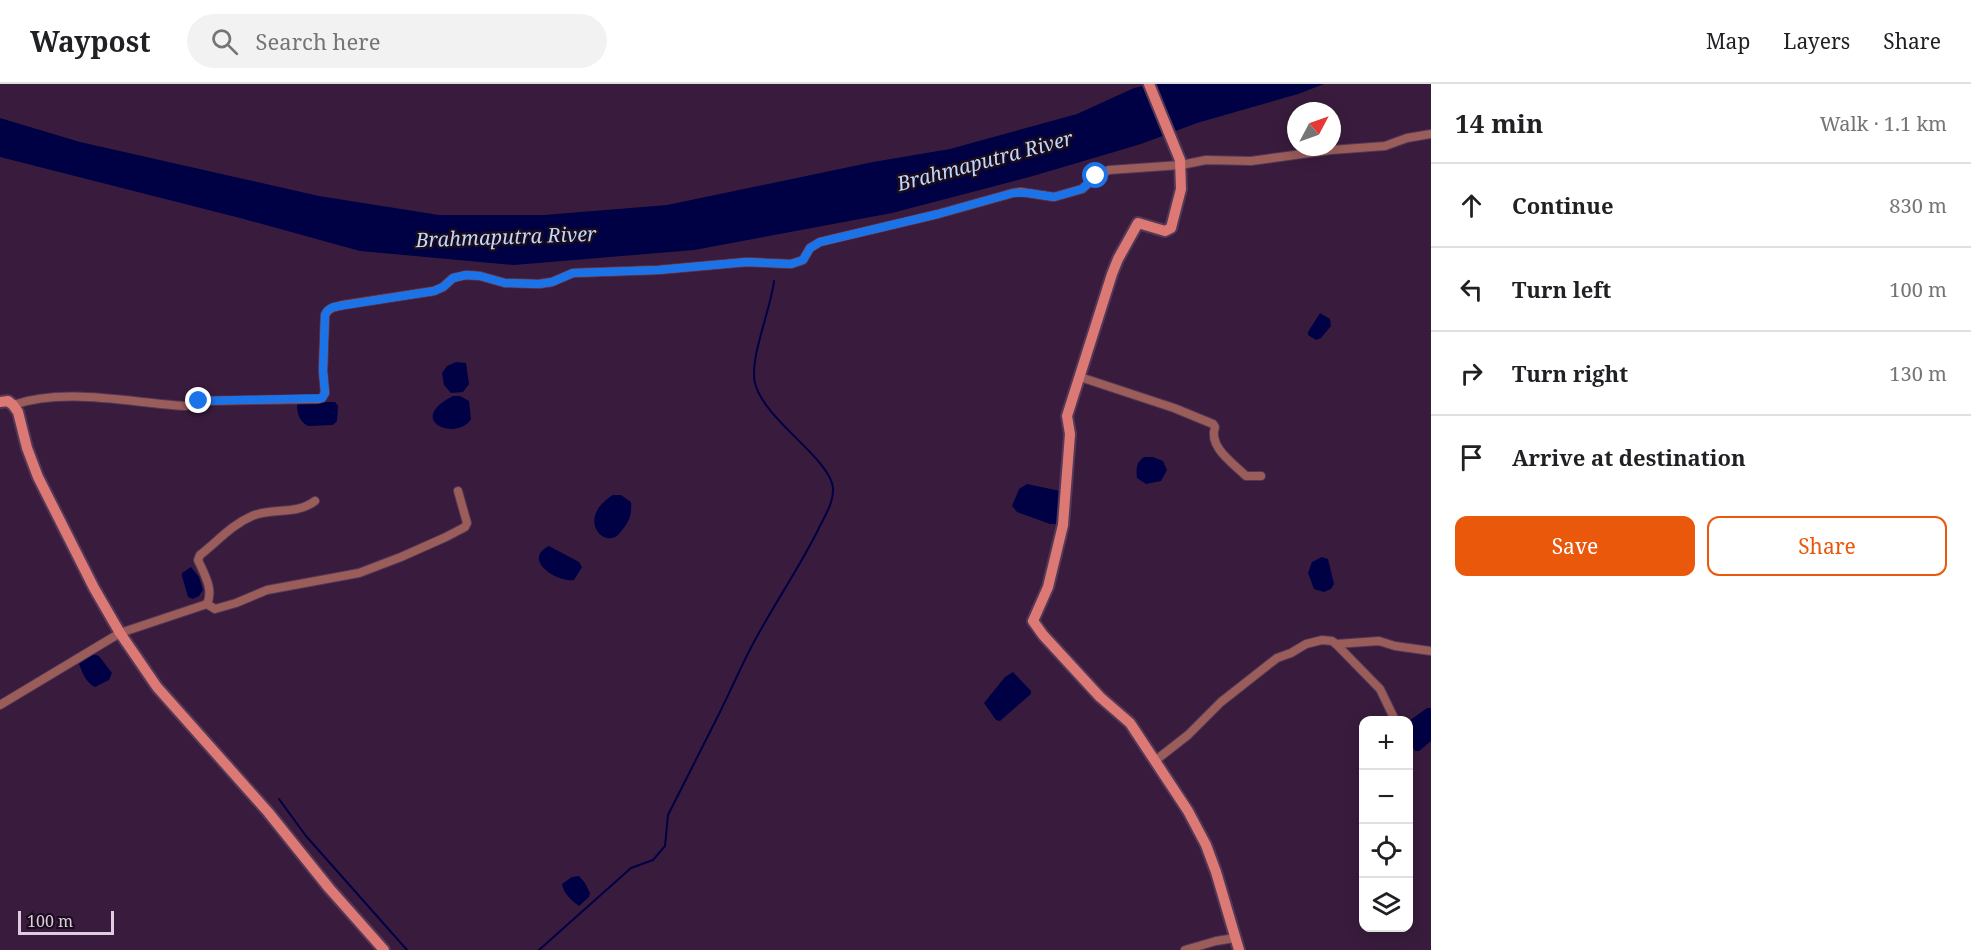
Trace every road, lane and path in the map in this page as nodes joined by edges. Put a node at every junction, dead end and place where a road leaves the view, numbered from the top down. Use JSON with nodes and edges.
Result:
{"nodes":[{"id":1,"x":1149,"y":84,"type":"edge"},
{"id":2,"x":1431,"y":134,"type":"edge"},
{"id":3,"x":1181,"y":163,"type":"junction"},
{"id":4,"x":1080,"y":377,"type":"junction"},
{"id":5,"x":0,"y":402,"type":"edge"},
{"id":6,"x":13,"y":405,"type":"junction"},
{"id":7,"x":1261,"y":476,"type":"dead end"},
{"id":8,"x":458,"y":491,"type":"dead end"},
{"id":9,"x":315,"y":501,"type":"dead end"},
{"id":10,"x":207,"y":604,"type":"junction"},
{"id":11,"x":120,"y":633,"type":"junction"},
{"id":12,"x":1336,"y":644,"type":"junction"},
{"id":13,"x":1431,"y":651,"type":"edge"},
{"id":14,"x":0,"y":705,"type":"edge"},
{"id":15,"x":1393,"y":716,"type":"edge"},
{"id":16,"x":1156,"y":760,"type":"junction"},
{"id":17,"x":1235,"y":938,"type":"junction"},
{"id":18,"x":384,"y":950,"type":"edge"},
{"id":19,"x":1185,"y":950,"type":"edge"},
{"id":20,"x":1239,"y":950,"type":"edge"}],
"edges":[{"from":1,"to":3,"type":"street"},
{"from":2,"to":3,"type":"street"},
{"from":3,"to":4,"type":"street"},
{"from":3,"to":6,"type":"street"},
{"from":4,"to":7,"type":"street"},
{"from":4,"to":16,"type":"street"},
{"from":5,"to":6,"type":"street"},
{"from":6,"to":11,"type":"street"},
{"from":8,"to":10,"type":"street"},
{"from":9,"to":10,"type":"street"},
{"from":10,"to":11,"type":"street"},
{"from":11,"to":14,"type":"street"},
{"from":11,"to":18,"type":"street"},
{"from":12,"to":13,"type":"street"},
{"from":12,"to":15,"type":"street"},
{"from":12,"to":16,"type":"street"},
{"from":16,"to":17,"type":"street"},
{"from":17,"to":19,"type":"street"},
{"from":17,"to":20,"type":"street"}]}
